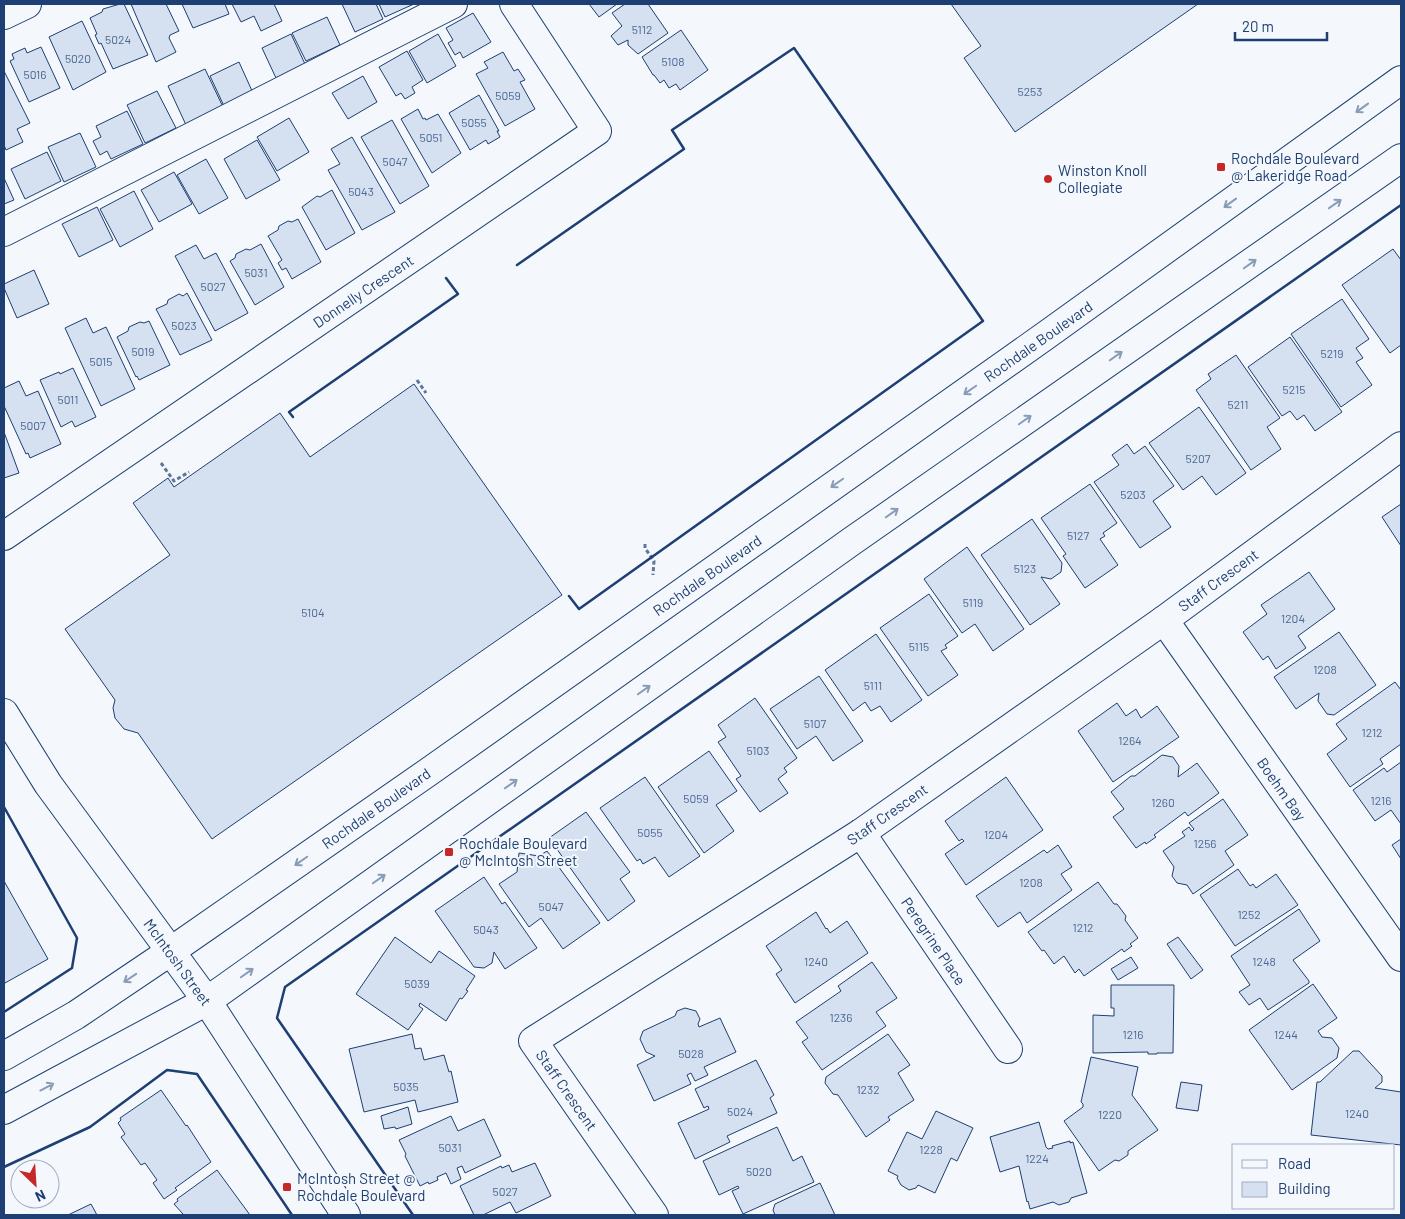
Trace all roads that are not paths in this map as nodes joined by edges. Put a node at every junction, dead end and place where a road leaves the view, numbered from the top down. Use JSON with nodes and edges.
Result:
{"nodes":[{"id":1,"x":27,"y":4,"type":"edge"},
{"id":2,"x":453,"y":4,"type":"edge"},
{"id":3,"x":514,"y":4,"type":"edge"},
{"id":4,"x":4,"y":15,"type":"edge"},
{"id":5,"x":1401,"y":80,"type":"edge"},
{"id":6,"x":1401,"y":158,"type":"edge"},
{"id":7,"x":4,"y":232,"type":"edge"},
{"id":8,"x":1401,"y":446,"type":"edge"},
{"id":9,"x":4,"y":536,"type":"edge"},
{"id":10,"x":1164,"y":620,"type":"junction"},
{"id":11,"x":4,"y":713,"type":"edge"},
{"id":12,"x":861,"y":833,"type":"junction"},
{"id":13,"x":171,"y":951,"type":"junction"},
{"id":14,"x":1401,"y":957,"type":"edge"},
{"id":15,"x":207,"y":1001,"type":"junction"},
{"id":16,"x":1008,"y":1049,"type":"dead end"},
{"id":17,"x":4,"y":1056,"type":"edge"},
{"id":18,"x":4,"y":1110,"type":"edge"},
{"id":19,"x":346,"y":1215,"type":"edge"},
{"id":20,"x":654,"y":1215,"type":"edge"}],
"edges":[{"from":1,"to":4,"type":"street"},
{"from":2,"to":7,"type":"street"},
{"from":3,"to":9,"type":"street","name":"Donnelly Crescent"},
{"from":5,"to":13,"type":"street","name":"Rochdale Boulevard","one_way":true},
{"from":15,"to":6,"type":"street","one_way":true},
{"from":8,"to":10,"type":"street","name":"Staff Crescent"},
{"from":10,"to":12,"type":"street","name":"Staff Crescent"},
{"from":10,"to":14,"type":"street","name":"Boehm Bay"},
{"from":11,"to":13,"type":"street","name":"McIntosh Street"},
{"from":12,"to":16,"type":"street","name":"Peregrine Place"},
{"from":12,"to":20,"type":"street","name":"Staff Crescent"},
{"from":13,"to":15,"type":"street","name":"McIntosh Street"},
{"from":13,"to":17,"type":"street","name":"Rochdale Boulevard","one_way":true},
{"from":18,"to":15,"type":"street","one_way":true},
{"from":15,"to":19,"type":"street","name":"McIntosh Street"}]}
